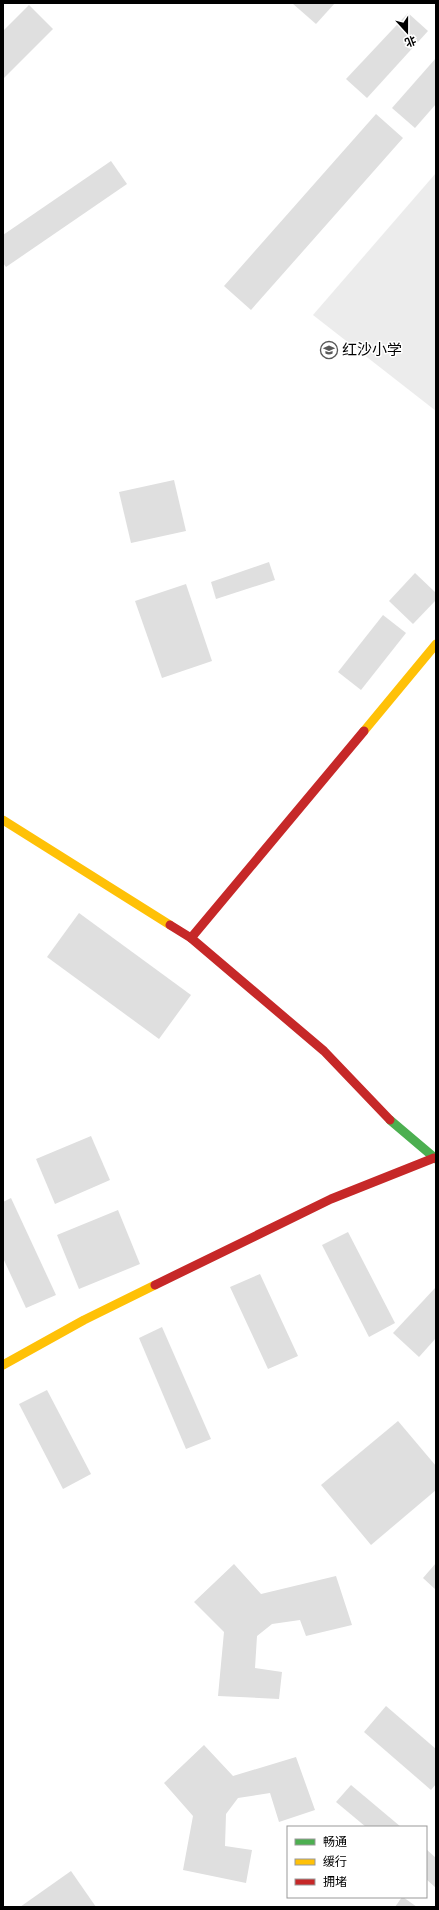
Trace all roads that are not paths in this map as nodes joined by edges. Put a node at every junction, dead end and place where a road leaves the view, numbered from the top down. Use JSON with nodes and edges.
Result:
{"nodes":[{"id":1,"x":436,"y":644,"type":"edge"},
{"id":2,"x":3,"y":820,"type":"edge"},
{"id":3,"x":191,"y":938,"type":"junction"},
{"id":4,"x":435,"y":1159,"type":"edge"},
{"id":5,"x":3,"y":1365,"type":"edge"}],
"edges":[{"from":1,"to":3,"type":"street"},
{"from":2,"to":3,"type":"street"},
{"from":3,"to":4,"type":"street"},
{"from":4,"to":5,"type":"street"}]}
